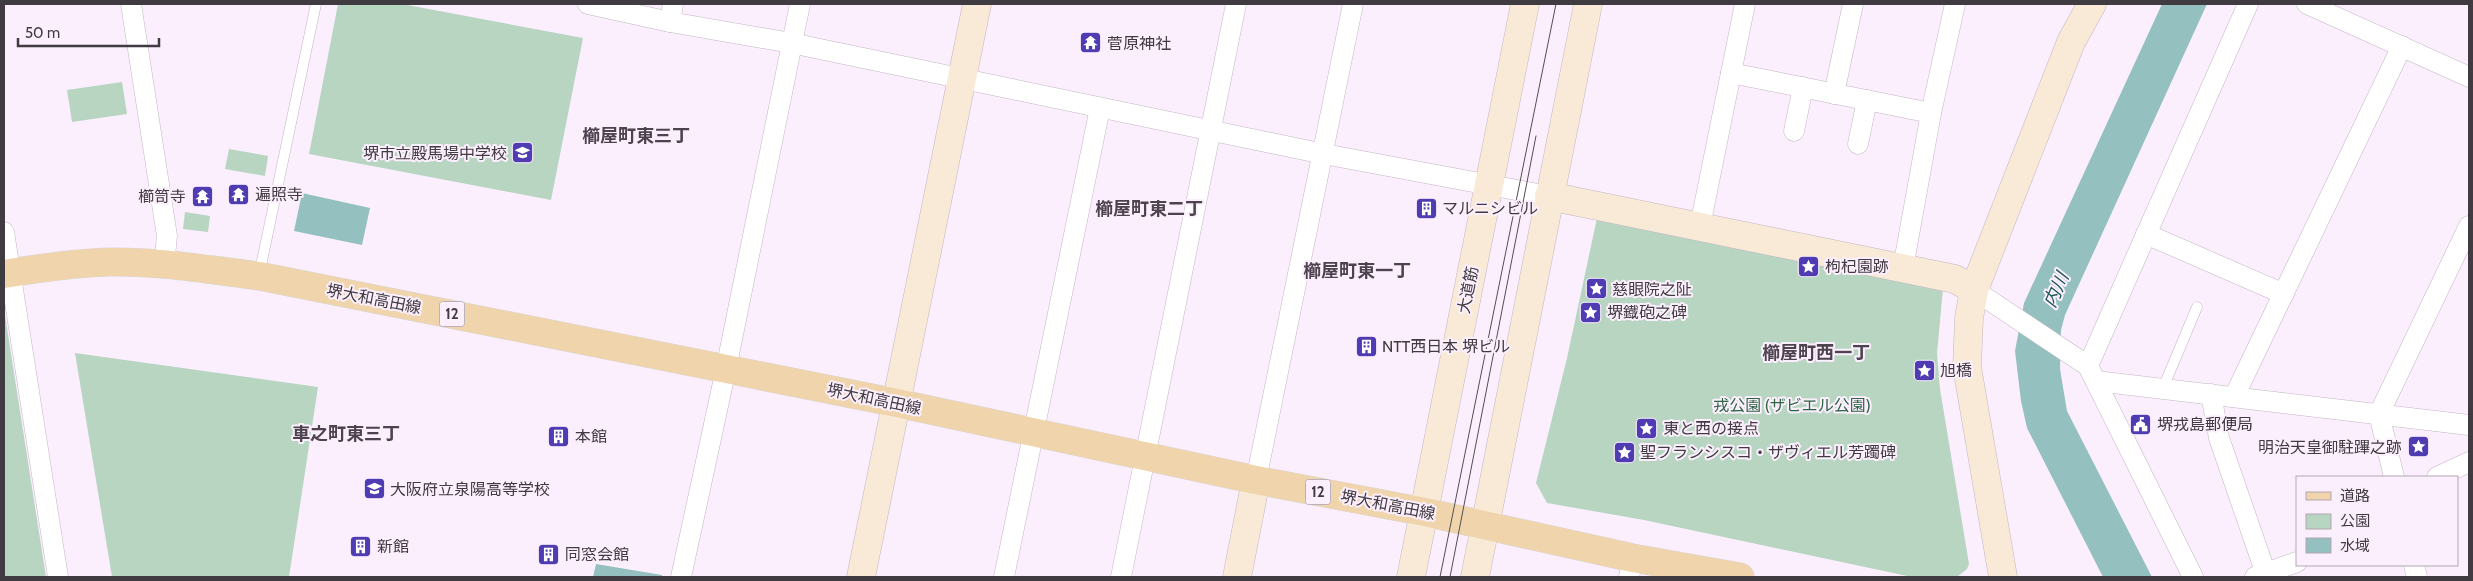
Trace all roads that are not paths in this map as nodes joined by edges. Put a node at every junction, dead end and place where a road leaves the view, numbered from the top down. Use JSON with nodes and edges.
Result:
{"nodes":[{"id":1,"x":131,"y":4,"type":"edge"},
{"id":2,"x":316,"y":4,"type":"edge"},
{"id":3,"x":588,"y":4,"type":"edge"},
{"id":4,"x":800,"y":4,"type":"edge"},
{"id":5,"x":977,"y":4,"type":"edge"},
{"id":6,"x":1236,"y":4,"type":"edge"},
{"id":7,"x":1353,"y":4,"type":"edge"},
{"id":8,"x":1525,"y":4,"type":"edge"},
{"id":9,"x":1588,"y":4,"type":"edge"},
{"id":10,"x":1745,"y":4,"type":"edge"},
{"id":11,"x":1853,"y":4,"type":"edge"},
{"id":12,"x":1955,"y":4,"type":"edge"},
{"id":13,"x":2092,"y":4,"type":"edge"},
{"id":14,"x":2248,"y":4,"type":"edge"},
{"id":15,"x":2307,"y":4,"type":"edge"},
{"id":16,"x":672,"y":13,"type":"edge"},
{"id":17,"x":791,"y":43,"type":"junction"},
{"id":18,"x":2402,"y":46,"type":"junction"},
{"id":19,"x":1731,"y":73,"type":"junction"},
{"id":20,"x":2469,"y":77,"type":"edge"},
{"id":21,"x":961,"y":79,"type":"junction"},
{"id":22,"x":1803,"y":87,"type":"junction"},
{"id":23,"x":1834,"y":94,"type":"junction"},
{"id":24,"x":1867,"y":100,"type":"junction"},
{"id":25,"x":1100,"y":108,"type":"junction"},
{"id":26,"x":1931,"y":113,"type":"junction"},
{"id":27,"x":1211,"y":130,"type":"junction"},
{"id":28,"x":1794,"y":131,"type":"dead end"},
{"id":29,"x":1858,"y":144,"type":"dead end"},
{"id":30,"x":1324,"y":154,"type":"junction"},
{"id":31,"x":1488,"y":185,"type":"junction"},
{"id":32,"x":1549,"y":196,"type":"junction"},
{"id":33,"x":1700,"y":226,"type":"junction"},
{"id":34,"x":2469,"y":226,"type":"edge"},
{"id":35,"x":4,"y":232,"type":"edge"},
{"id":36,"x":2146,"y":234,"type":"junction"},
{"id":37,"x":164,"y":265,"type":"junction"},
{"id":38,"x":1903,"y":268,"type":"junction"},
{"id":39,"x":7,"y":273,"type":"edge"},
{"id":40,"x":259,"y":276,"type":"junction"},
{"id":41,"x":1974,"y":290,"type":"junction"},
{"id":42,"x":2284,"y":294,"type":"junction"},
{"id":43,"x":2197,"y":307,"type":"dead end"},
{"id":44,"x":2088,"y":368,"type":"junction"},
{"id":45,"x":726,"y":369,"type":"junction"},
{"id":46,"x":2162,"y":388,"type":"junction"},
{"id":47,"x":2211,"y":394,"type":"junction"},
{"id":48,"x":2234,"y":397,"type":"junction"},
{"id":49,"x":897,"y":403,"type":"junction"},
{"id":50,"x":2379,"y":414,"type":"junction"},
{"id":51,"x":2469,"y":425,"type":"edge"},
{"id":52,"x":1033,"y":433,"type":"junction"},
{"id":53,"x":1145,"y":455,"type":"junction"},
{"id":54,"x":2469,"y":462,"type":"edge"},
{"id":55,"x":2394,"y":476,"type":"edge"},
{"id":56,"x":2439,"y":476,"type":"edge"},
{"id":57,"x":1256,"y":480,"type":"junction"},
{"id":58,"x":1425,"y":512,"type":"junction"},
{"id":59,"x":1485,"y":525,"type":"junction"},
{"id":60,"x":2296,"y":562,"type":"edge"},
{"id":61,"x":1631,"y":567,"type":"edge"},
{"id":62,"x":2262,"y":576,"type":"edge"},
{"id":63,"x":58,"y":577,"type":"edge"},
{"id":64,"x":681,"y":577,"type":"edge"},
{"id":65,"x":861,"y":577,"type":"edge"},
{"id":66,"x":1004,"y":577,"type":"edge"},
{"id":67,"x":1121,"y":577,"type":"edge"},
{"id":68,"x":1237,"y":577,"type":"edge"},
{"id":69,"x":1411,"y":577,"type":"edge"},
{"id":70,"x":1475,"y":577,"type":"edge"},
{"id":71,"x":1736,"y":577,"type":"edge"},
{"id":72,"x":2003,"y":577,"type":"edge"},
{"id":73,"x":2194,"y":577,"type":"edge"}],
"edges":[{"from":1,"to":37,"type":"street"},
{"from":2,"to":40,"type":"lane"},
{"from":3,"to":16,"type":"street"},
{"from":4,"to":17,"type":"street"},
{"from":5,"to":21,"type":"street"},
{"from":6,"to":27,"type":"street"},
{"from":7,"to":30,"type":"street"},
{"from":8,"to":31,"type":"street","name":"大道筋"},
{"from":9,"to":32,"type":"street"},
{"from":10,"to":19,"type":"street"},
{"from":11,"to":23,"type":"street"},
{"from":12,"to":26,"type":"street"},
{"from":13,"to":41,"type":"street"},
{"from":14,"to":36,"type":"street"},
{"from":15,"to":18,"type":"street"},
{"from":16,"to":17,"type":"street"},
{"from":17,"to":21,"type":"street"},
{"from":17,"to":45,"type":"street"},
{"from":18,"to":20,"type":"street"},
{"from":18,"to":42,"type":"street"},
{"from":19,"to":22,"type":"street"},
{"from":19,"to":33,"type":"street"},
{"from":21,"to":25,"type":"street"},
{"from":21,"to":49,"type":"street"},
{"from":22,"to":23,"type":"street"},
{"from":22,"to":28,"type":"street"},
{"from":23,"to":24,"type":"street"},
{"from":24,"to":26,"type":"street"},
{"from":24,"to":29,"type":"street"},
{"from":25,"to":27,"type":"street"},
{"from":25,"to":52,"type":"street"},
{"from":26,"to":38,"type":"street"},
{"from":27,"to":30,"type":"street"},
{"from":27,"to":53,"type":"street"},
{"from":30,"to":31,"type":"street"},
{"from":30,"to":57,"type":"street"},
{"from":31,"to":32,"type":"street"},
{"from":31,"to":58,"type":"street","name":"大道筋"},
{"from":32,"to":33,"type":"street"},
{"from":32,"to":59,"type":"street"},
{"from":33,"to":38,"type":"street"},
{"from":34,"to":50,"type":"street"},
{"from":35,"to":39,"type":"street"},
{"from":36,"to":42,"type":"street"},
{"from":36,"to":44,"type":"street"},
{"from":37,"to":39,"type":"main road","name":"堺大和高田線","number":"12"},
{"from":37,"to":40,"type":"main road","name":"堺大和高田線","number":"12"},
{"from":38,"to":41,"type":"street"},
{"from":39,"to":63,"type":"street"},
{"from":40,"to":45,"type":"main road","name":"堺大和高田線","number":"12"},
{"from":41,"to":44,"type":"street"},
{"from":41,"to":72,"type":"street"},
{"from":42,"to":48,"type":"street"},
{"from":43,"to":46,"type":"lane"},
{"from":44,"to":46,"type":"street"},
{"from":44,"to":73,"type":"street"},
{"from":45,"to":49,"type":"main road","name":"堺大和高田線","number":"12"},
{"from":45,"to":64,"type":"street"},
{"from":46,"to":47,"type":"street"},
{"from":47,"to":48,"type":"street"},
{"from":47,"to":62,"type":"street"},
{"from":48,"to":50,"type":"street"},
{"from":49,"to":52,"type":"main road","name":"堺大和高田線","number":"12"},
{"from":49,"to":65,"type":"street"},
{"from":50,"to":51,"type":"street"},
{"from":50,"to":55,"type":"street"},
{"from":52,"to":53,"type":"main road","name":"堺大和高田線","number":"12"},
{"from":52,"to":66,"type":"street"},
{"from":53,"to":57,"type":"main road","name":"堺大和高田線","number":"12"},
{"from":53,"to":67,"type":"street"},
{"from":54,"to":56,"type":"street"},
{"from":57,"to":58,"type":"main road","name":"堺大和高田線","number":"12"},
{"from":57,"to":68,"type":"street"},
{"from":58,"to":59,"type":"main road","name":"堺大和高田線","number":"12"},
{"from":58,"to":69,"type":"street","name":"大道筋"},
{"from":59,"to":61,"type":"main road","name":"堺大和高田線","number":"12"},
{"from":59,"to":70,"type":"street"},
{"from":60,"to":62,"type":"street"},
{"from":61,"to":71,"type":"main road","name":"堺大和高田線","number":"12"}]}
